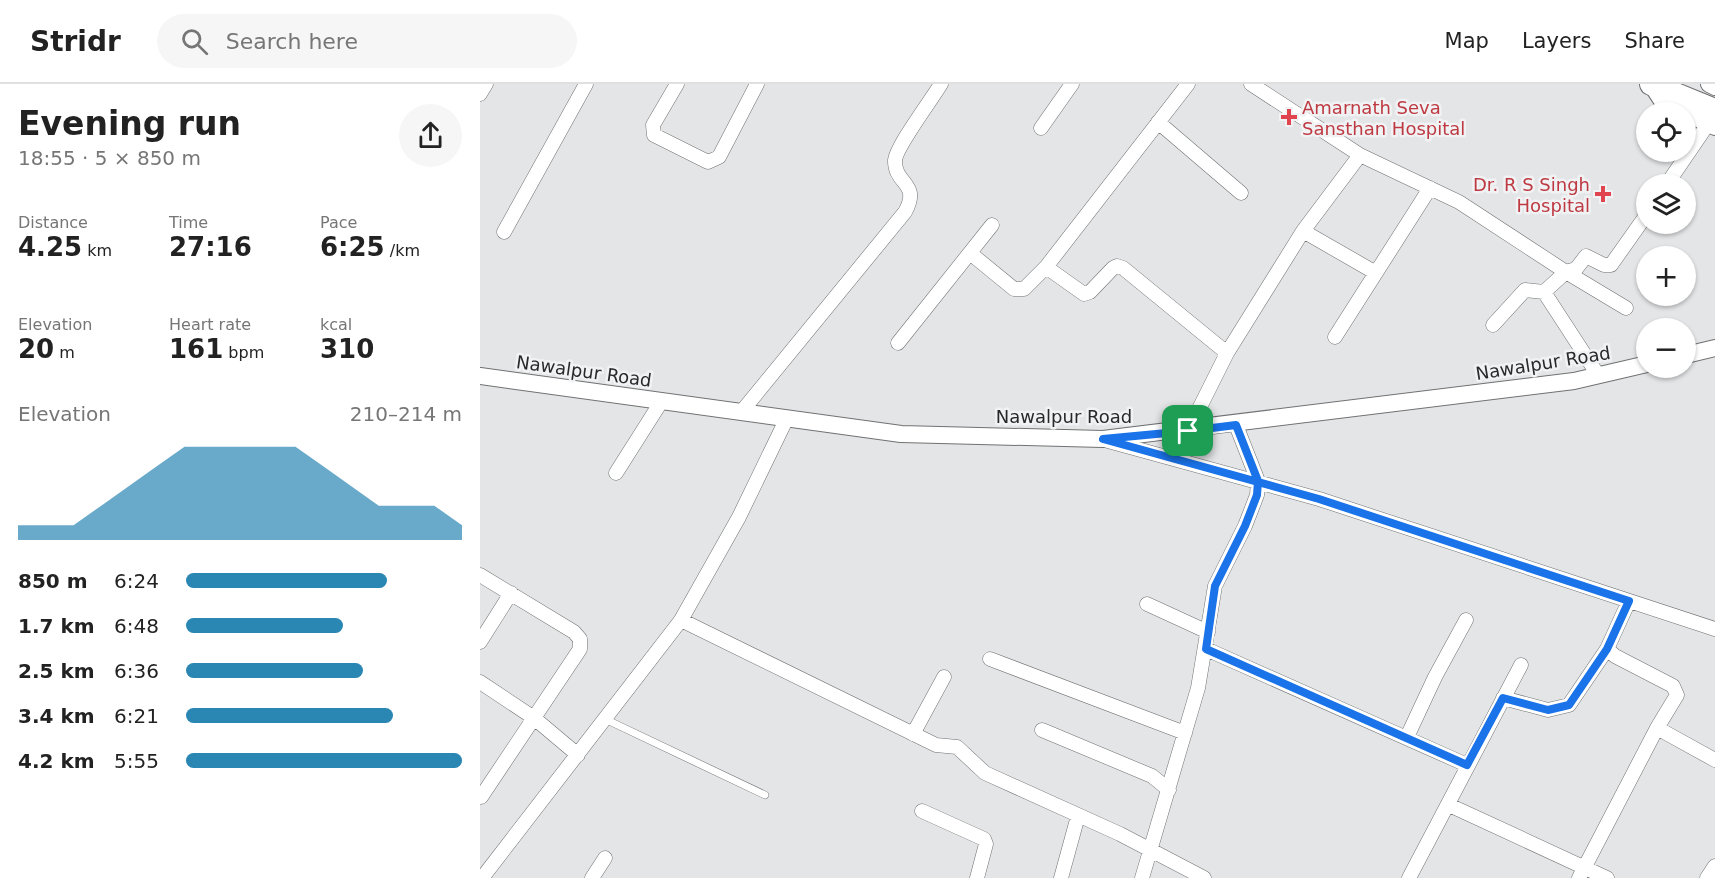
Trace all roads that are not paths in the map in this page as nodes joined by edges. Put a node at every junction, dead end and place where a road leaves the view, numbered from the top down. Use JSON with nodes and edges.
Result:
{"nodes":[{"id":1,"x":486,"y":84,"type":"edge"},
{"id":2,"x":586,"y":84,"type":"edge"},
{"id":3,"x":677,"y":84,"type":"edge"},
{"id":4,"x":757,"y":84,"type":"edge"},
{"id":5,"x":941,"y":84,"type":"edge"},
{"id":6,"x":1072,"y":84,"type":"edge"},
{"id":7,"x":1188,"y":84,"type":"edge"},
{"id":8,"x":1251,"y":84,"type":"edge"},
{"id":9,"x":1651,"y":84,"type":"edge"},
{"id":10,"x":1687,"y":84,"type":"edge"},
{"id":11,"x":1709,"y":84,"type":"edge"},
{"id":12,"x":1715,"y":87,"type":"edge"},
{"id":13,"x":480,"y":94,"type":"edge"},
{"id":14,"x":1715,"y":95,"type":"edge"},
{"id":15,"x":1664,"y":102,"type":"edge"},
{"id":16,"x":1696,"y":116,"type":"edge"},
{"id":17,"x":1713,"y":120,"type":"edge"},
{"id":18,"x":1158,"y":122,"type":"junction"},
{"id":19,"x":1041,"y":128,"type":"dead end"},
{"id":20,"x":1360,"y":154,"type":"junction"},
{"id":21,"x":1674,"y":174,"type":"edge"},
{"id":22,"x":1430,"y":188,"type":"junction"},
{"id":23,"x":1241,"y":193,"type":"dead end"},
{"id":24,"x":992,"y":225,"type":"dead end"},
{"id":25,"x":1636,"y":230,"type":"edge"},
{"id":26,"x":1303,"y":231,"type":"junction"},
{"id":27,"x":504,"y":232,"type":"dead end"},
{"id":28,"x":970,"y":253,"type":"junction"},
{"id":29,"x":1046,"y":267,"type":"junction"},
{"id":30,"x":1566,"y":272,"type":"junction"},
{"id":31,"x":1376,"y":273,"type":"junction"},
{"id":32,"x":1544,"y":292,"type":"junction"},
{"id":33,"x":1626,"y":308,"type":"dead end"},
{"id":34,"x":1493,"y":325,"type":"dead end"},
{"id":35,"x":1335,"y":337,"type":"dead end"},
{"id":36,"x":898,"y":343,"type":"dead end"},
{"id":37,"x":1715,"y":348,"type":"edge"},
{"id":38,"x":1227,"y":353,"type":"junction"},
{"id":39,"x":1696,"y":353,"type":"edge"},
{"id":40,"x":1636,"y":366,"type":"edge"},
{"id":41,"x":1598,"y":375,"type":"junction"},
{"id":42,"x":480,"y":376,"type":"edge"},
{"id":43,"x":661,"y":402,"type":"junction"},
{"id":44,"x":743,"y":410,"type":"junction"},
{"id":45,"x":786,"y":420,"type":"junction"},
{"id":46,"x":1236,"y":425,"type":"junction"},
{"id":47,"x":1188,"y":431,"type":"junction"},
{"id":48,"x":1103,"y":439,"type":"junction"},
{"id":49,"x":616,"y":473,"type":"dead end"},
{"id":50,"x":1258,"y":481,"type":"junction"},
{"id":51,"x":480,"y":574,"type":"edge"},
{"id":52,"x":511,"y":593,"type":"junction"},
{"id":53,"x":1629,"y":601,"type":"junction"},
{"id":54,"x":1147,"y":604,"type":"dead end"},
{"id":55,"x":681,"y":620,"type":"junction"},
{"id":56,"x":1466,"y":620,"type":"dead end"},
{"id":57,"x":1715,"y":629,"type":"edge"},
{"id":58,"x":1208,"y":632,"type":"junction"},
{"id":59,"x":480,"y":642,"type":"edge"},
{"id":60,"x":1206,"y":649,"type":"junction"},
{"id":61,"x":1607,"y":649,"type":"junction"},
{"id":62,"x":990,"y":659,"type":"dead end"},
{"id":63,"x":1521,"y":665,"type":"dead end"},
{"id":64,"x":944,"y":677,"type":"dead end"},
{"id":65,"x":480,"y":682,"type":"edge"},
{"id":66,"x":1503,"y":698,"type":"junction"},
{"id":67,"x":534,"y":718,"type":"junction"},
{"id":68,"x":604,"y":718,"type":"junction"},
{"id":69,"x":1657,"y":728,"type":"junction"},
{"id":70,"x":1042,"y":730,"type":"dead end"},
{"id":71,"x":1185,"y":733,"type":"junction"},
{"id":72,"x":913,"y":734,"type":"junction"},
{"id":73,"x":1407,"y":737,"type":"junction"},
{"id":74,"x":578,"y":755,"type":"junction"},
{"id":75,"x":1715,"y":760,"type":"edge"},
{"id":76,"x":1467,"y":765,"type":"junction"},
{"id":77,"x":1169,"y":790,"type":"junction"},
{"id":78,"x":765,"y":795,"type":"dead end"},
{"id":79,"x":481,"y":797,"type":"edge"},
{"id":80,"x":1449,"y":805,"type":"junction"},
{"id":81,"x":922,"y":811,"type":"dead end"},
{"id":82,"x":1078,"y":816,"type":"junction"},
{"id":83,"x":1149,"y":851,"type":"junction"},
{"id":84,"x":605,"y":858,"type":"dead end"},
{"id":85,"x":1715,"y":866,"type":"edge"},
{"id":86,"x":1582,"y":873,"type":"edge"},
{"id":87,"x":482,"y":878,"type":"edge"},
{"id":88,"x":592,"y":878,"type":"edge"},
{"id":89,"x":977,"y":878,"type":"edge"},
{"id":90,"x":1061,"y":878,"type":"edge"},
{"id":91,"x":1142,"y":878,"type":"edge"},
{"id":92,"x":1204,"y":878,"type":"edge"},
{"id":93,"x":1409,"y":878,"type":"edge"},
{"id":94,"x":1607,"y":878,"type":"edge"},
{"id":95,"x":1707,"y":878,"type":"edge"}],
"edges":[{"from":1,"to":13,"type":"street"},
{"from":2,"to":27,"type":"street"},
{"from":3,"to":4,"type":"street"},
{"from":5,"to":44,"type":"street"},
{"from":6,"to":19,"type":"street"},
{"from":7,"to":18,"type":"street"},
{"from":8,"to":20,"type":"street"},
{"from":9,"to":15,"type":"street"},
{"from":9,"to":17,"type":"highway"},
{"from":10,"to":14,"type":"highway"},
{"from":11,"to":12,"type":"street"},
{"from":16,"to":17,"type":"street"},
{"from":17,"to":21,"type":"street"},
{"from":18,"to":23,"type":"street"},
{"from":18,"to":29,"type":"street"},
{"from":20,"to":22,"type":"street"},
{"from":20,"to":26,"type":"street"},
{"from":22,"to":30,"type":"street"},
{"from":22,"to":31,"type":"street"},
{"from":24,"to":28,"type":"street"},
{"from":25,"to":30,"type":"street"},
{"from":26,"to":31,"type":"street"},
{"from":26,"to":38,"type":"street"},
{"from":28,"to":29,"type":"street"},
{"from":28,"to":36,"type":"street"},
{"from":29,"to":38,"type":"street"},
{"from":30,"to":32,"type":"street"},
{"from":30,"to":33,"type":"street"},
{"from":31,"to":35,"type":"street"},
{"from":32,"to":34,"type":"street"},
{"from":32,"to":41,"type":"street"},
{"from":37,"to":39,"type":"street"},
{"from":38,"to":47,"type":"street"},
{"from":40,"to":41,"type":"street","name":"Nawalpur Road"},
{"from":41,"to":46,"type":"street","name":"Nawalpur Road"},
{"from":42,"to":43,"type":"street","name":"Nawalpur Road"},
{"from":43,"to":44,"type":"street","name":"Nawalpur Road"},
{"from":43,"to":49,"type":"street"},
{"from":44,"to":45,"type":"street","name":"Nawalpur Road"},
{"from":45,"to":48,"type":"street","name":"Nawalpur Road"},
{"from":45,"to":55,"type":"street"},
{"from":46,"to":47,"type":"street","name":"Nawalpur Road"},
{"from":46,"to":50,"type":"street"},
{"from":47,"to":48,"type":"street","name":"Nawalpur Road"},
{"from":48,"to":50,"type":"street"},
{"from":50,"to":53,"type":"street"},
{"from":50,"to":58,"type":"street"},
{"from":51,"to":52,"type":"street"},
{"from":52,"to":59,"type":"street"},
{"from":52,"to":67,"type":"street"},
{"from":53,"to":57,"type":"street"},
{"from":53,"to":61,"type":"street"},
{"from":54,"to":58,"type":"street"},
{"from":55,"to":68,"type":"street"},
{"from":55,"to":72,"type":"street"},
{"from":56,"to":73,"type":"street"},
{"from":58,"to":60,"type":"street"},
{"from":60,"to":71,"type":"street"},
{"from":60,"to":73,"type":"street"},
{"from":61,"to":66,"type":"street"},
{"from":61,"to":69,"type":"street"},
{"from":62,"to":71,"type":"street"},
{"from":63,"to":66,"type":"street"},
{"from":64,"to":72,"type":"street"},
{"from":65,"to":67,"type":"street"},
{"from":66,"to":76,"type":"street"},
{"from":67,"to":74,"type":"street"},
{"from":67,"to":79,"type":"street"},
{"from":68,"to":74,"type":"street"},
{"from":68,"to":78,"type":"lane"},
{"from":69,"to":75,"type":"street"},
{"from":69,"to":86,"type":"street"},
{"from":70,"to":77,"type":"street"},
{"from":71,"to":77,"type":"street"},
{"from":72,"to":82,"type":"street"},
{"from":73,"to":76,"type":"street"},
{"from":74,"to":87,"type":"street"},
{"from":76,"to":80,"type":"street"},
{"from":77,"to":83,"type":"street"},
{"from":80,"to":86,"type":"street"},
{"from":80,"to":93,"type":"street"},
{"from":81,"to":89,"type":"street"},
{"from":82,"to":83,"type":"street"},
{"from":82,"to":90,"type":"street"},
{"from":83,"to":91,"type":"street"},
{"from":83,"to":92,"type":"street"},
{"from":84,"to":88,"type":"street"},
{"from":85,"to":95,"type":"street"},
{"from":86,"to":94,"type":"street"}]}
